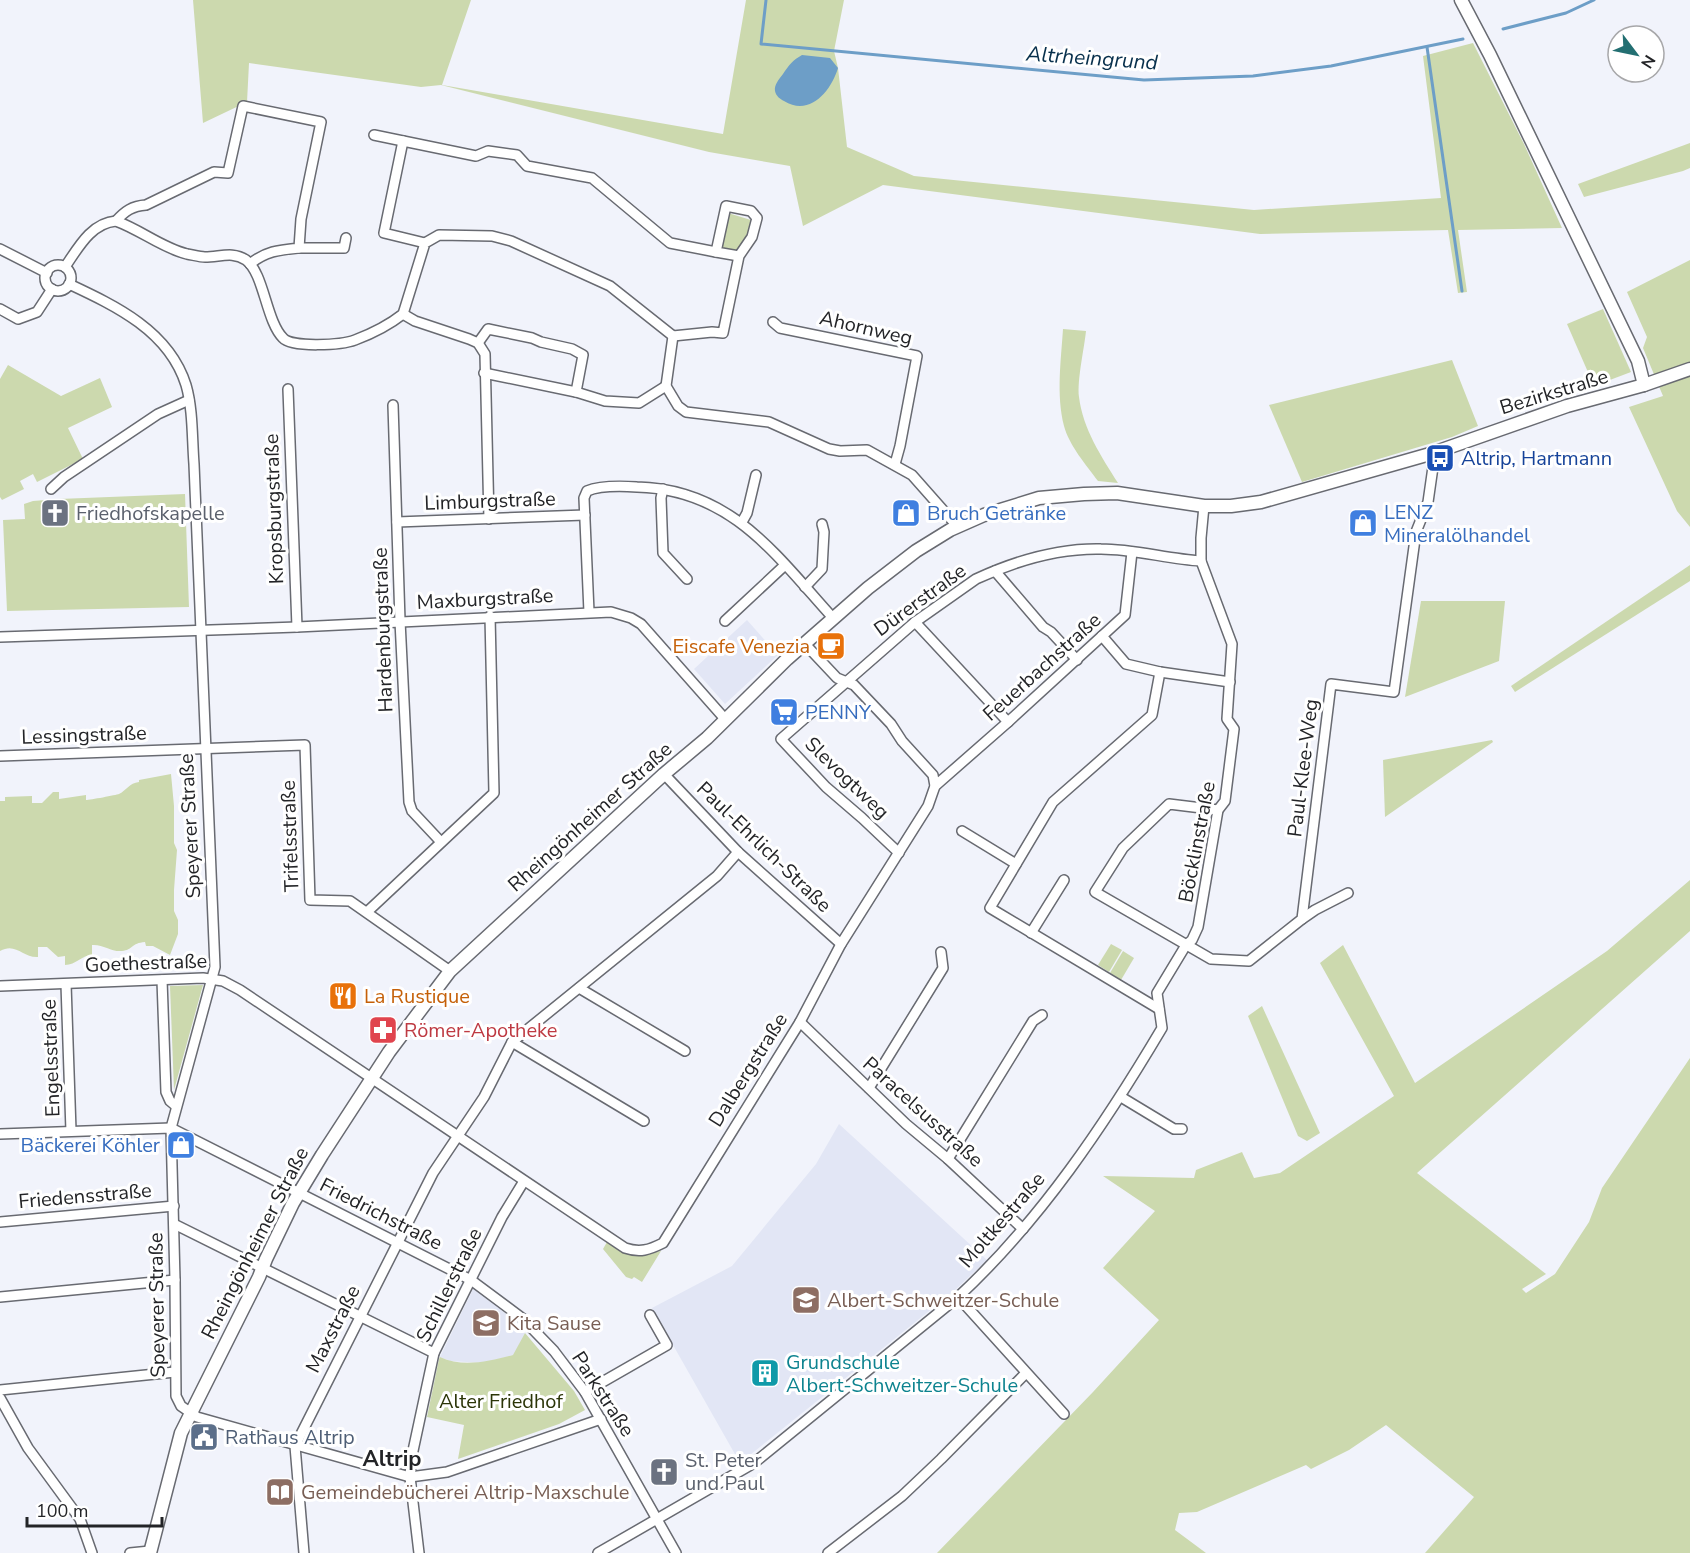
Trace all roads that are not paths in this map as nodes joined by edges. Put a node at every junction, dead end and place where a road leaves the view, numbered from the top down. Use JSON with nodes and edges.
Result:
{"nodes":[{"id":1,"x":1461,"y":0,"type":"edge"},
{"id":2,"x":374,"y":135,"type":"dead end"},
{"id":3,"x":403,"y":141,"type":"junction"},
{"id":4,"x":116,"y":221,"type":"junction"},
{"id":5,"x":346,"y":238,"type":"dead end"},
{"id":6,"x":425,"y":243,"type":"junction"},
{"id":7,"x":299,"y":248,"type":"junction"},
{"id":8,"x":0,"y":249,"type":"edge"},
{"id":9,"x":716,"y":252,"type":"junction"},
{"id":10,"x":739,"y":256,"type":"junction"},
{"id":11,"x":250,"y":264,"type":"junction"},
{"id":12,"x":65,"y":267,"type":"junction"},
{"id":13,"x":46,"y":273,"type":"junction"},
{"id":14,"x":69,"y":284,"type":"junction"},
{"id":15,"x":52,"y":289,"type":"junction"},
{"id":16,"x":0,"y":309,"type":"edge"},
{"id":17,"x":403,"y":314,"type":"junction"},
{"id":18,"x":773,"y":322,"type":"dead end"},
{"id":19,"x":673,"y":336,"type":"junction"},
{"id":20,"x":478,"y":344,"type":"junction"},
{"id":21,"x":1690,"y":369,"type":"edge"},
{"id":22,"x":484,"y":373,"type":"junction"},
{"id":23,"x":1644,"y":385,"type":"junction"},
{"id":24,"x":666,"y":386,"type":"junction"},
{"id":25,"x":288,"y":389,"type":"dead end"},
{"id":26,"x":576,"y":392,"type":"junction"},
{"id":27,"x":189,"y":400,"type":"junction"},
{"id":28,"x":393,"y":405,"type":"dead end"},
{"id":29,"x":1430,"y":454,"type":"junction"},
{"id":30,"x":895,"y":464,"type":"junction"},
{"id":31,"x":756,"y":475,"type":"dead end"},
{"id":32,"x":51,"y":489,"type":"dead end"},
{"id":33,"x":663,"y":489,"type":"junction"},
{"id":34,"x":1204,"y":506,"type":"junction"},
{"id":35,"x":585,"y":515,"type":"junction"},
{"id":36,"x":489,"y":519,"type":"junction"},
{"id":37,"x":397,"y":522,"type":"junction"},
{"id":38,"x":742,"y":522,"type":"junction"},
{"id":39,"x":822,"y":524,"type":"dead end"},
{"id":40,"x":958,"y":527,"type":"junction"},
{"id":41,"x":1132,"y":552,"type":"junction"},
{"id":42,"x":1201,"y":561,"type":"junction"},
{"id":43,"x":785,"y":565,"type":"junction"},
{"id":44,"x":995,"y":571,"type":"junction"},
{"id":45,"x":687,"y":579,"type":"dead end"},
{"id":46,"x":805,"y":587,"type":"junction"},
{"id":47,"x":589,"y":612,"type":"junction"},
{"id":48,"x":490,"y":616,"type":"junction"},
{"id":49,"x":833,"y":618,"type":"junction"},
{"id":50,"x":400,"y":621,"type":"junction"},
{"id":51,"x":725,"y":621,"type":"dead end"},
{"id":52,"x":915,"y":622,"type":"junction"},
{"id":53,"x":297,"y":627,"type":"junction"},
{"id":54,"x":201,"y":629,"type":"junction"},
{"id":55,"x":1102,"y":636,"type":"junction"},
{"id":56,"x":0,"y":637,"type":"edge"},
{"id":57,"x":805,"y":644,"type":"junction"},
{"id":58,"x":1077,"y":660,"type":"junction"},
{"id":59,"x":1160,"y":672,"type":"junction"},
{"id":60,"x":845,"y":681,"type":"junction"},
{"id":61,"x":1230,"y":682,"type":"junction"},
{"id":62,"x":725,"y":719,"type":"junction"},
{"id":63,"x":1008,"y":723,"type":"junction"},
{"id":64,"x":205,"y":749,"type":"junction"},
{"id":65,"x":0,"y":756,"type":"edge"},
{"id":66,"x":664,"y":774,"type":"junction"},
{"id":67,"x":935,"y":786,"type":"junction"},
{"id":68,"x":1218,"y":810,"type":"junction"},
{"id":69,"x":962,"y":831,"type":"dead end"},
{"id":70,"x":441,"y":842,"type":"junction"},
{"id":71,"x":738,"y":852,"type":"junction"},
{"id":72,"x":899,"y":853,"type":"junction"},
{"id":73,"x":1016,"y":864,"type":"junction"},
{"id":74,"x":1064,"y":880,"type":"dead end"},
{"id":75,"x":1348,"y":894,"type":"dead end"},
{"id":76,"x":367,"y":912,"type":"junction"},
{"id":77,"x":1302,"y":920,"type":"junction"},
{"id":78,"x":1031,"y":933,"type":"junction"},
{"id":79,"x":841,"y":944,"type":"junction"},
{"id":80,"x":1186,"y":945,"type":"junction"},
{"id":81,"x":941,"y":952,"type":"dead end"},
{"id":82,"x":450,"y":971,"type":"junction"},
{"id":83,"x":213,"y":978,"type":"junction"},
{"id":84,"x":162,"y":980,"type":"junction"},
{"id":85,"x":66,"y":984,"type":"junction"},
{"id":86,"x":0,"y":986,"type":"edge"},
{"id":87,"x":579,"y":988,"type":"junction"},
{"id":88,"x":1159,"y":1009,"type":"junction"},
{"id":89,"x":1042,"y":1015,"type":"dead end"},
{"id":90,"x":800,"y":1022,"type":"junction"},
{"id":91,"x":512,"y":1042,"type":"junction"},
{"id":92,"x":685,"y":1051,"type":"dead end"},
{"id":93,"x":371,"y":1078,"type":"junction"},
{"id":94,"x":869,"y":1088,"type":"junction"},
{"id":95,"x":1121,"y":1097,"type":"junction"},
{"id":96,"x":176,"y":1106,"type":"junction"},
{"id":97,"x":644,"y":1121,"type":"dead end"},
{"id":98,"x":171,"y":1128,"type":"junction"},
{"id":99,"x":1182,"y":1129,"type":"dead end"},
{"id":100,"x":71,"y":1131,"type":"junction"},
{"id":101,"x":0,"y":1134,"type":"edge"},
{"id":102,"x":458,"y":1137,"type":"junction"},
{"id":103,"x":948,"y":1159,"type":"junction"},
{"id":104,"x":524,"y":1182,"type":"junction"},
{"id":105,"x":300,"y":1193,"type":"junction"},
{"id":106,"x":174,"y":1206,"type":"junction"},
{"id":107,"x":0,"y":1222,"type":"edge"},
{"id":108,"x":174,"y":1224,"type":"junction"},
{"id":109,"x":1023,"y":1229,"type":"junction"},
{"id":110,"x":397,"y":1242,"type":"junction"},
{"id":111,"x":263,"y":1267,"type":"junction"},
{"id":112,"x":471,"y":1280,"type":"junction"},
{"id":113,"x":176,"y":1281,"type":"junction"},
{"id":114,"x":0,"y":1297,"type":"edge"},
{"id":115,"x":958,"y":1297,"type":"junction"},
{"id":116,"x":650,"y":1315,"type":"dead end"},
{"id":117,"x":360,"y":1317,"type":"junction"},
{"id":118,"x":434,"y":1353,"type":"junction"},
{"id":119,"x":176,"y":1372,"type":"junction"},
{"id":120,"x":1026,"y":1373,"type":"junction"},
{"id":121,"x":0,"y":1390,"type":"edge"},
{"id":122,"x":585,"y":1392,"type":"junction"},
{"id":123,"x":0,"y":1398,"type":"edge"},
{"id":124,"x":190,"y":1414,"type":"junction"},
{"id":125,"x":1064,"y":1414,"type":"dead end"},
{"id":126,"x":601,"y":1419,"type":"junction"},
{"id":127,"x":295,"y":1446,"type":"junction"},
{"id":128,"x":410,"y":1477,"type":"junction"},
{"id":129,"x":656,"y":1519,"type":"junction"},
{"id":130,"x":150,"y":1552,"type":"edge"},
{"id":131,"x":92,"y":1553,"type":"edge"},
{"id":132,"x":130,"y":1553,"type":"edge"},
{"id":133,"x":304,"y":1553,"type":"edge"},
{"id":134,"x":418,"y":1553,"type":"edge"},
{"id":135,"x":598,"y":1553,"type":"edge"},
{"id":136,"x":676,"y":1553,"type":"edge"},
{"id":137,"x":828,"y":1553,"type":"edge"}],
"edges":[{"from":1,"to":23,"type":"street"},
{"from":2,"to":3,"type":"street"},
{"from":3,"to":6,"type":"street"},
{"from":3,"to":9,"type":"street"},
{"from":4,"to":7,"type":"street"},
{"from":4,"to":11,"type":"street"},
{"from":4,"to":12,"type":"street"},
{"from":5,"to":7,"type":"street"},
{"from":6,"to":17,"type":"street"},
{"from":6,"to":19,"type":"street"},
{"from":7,"to":11,"type":"street"},
{"from":8,"to":13,"type":"street"},
{"from":9,"to":10,"type":"street"},
{"from":9,"to":10,"type":"street"},
{"from":10,"to":19,"type":"street"},
{"from":11,"to":17,"type":"street"},
{"from":12,"to":13,"type":"street"},
{"from":12,"to":14,"type":"street"},
{"from":13,"to":15,"type":"street"},
{"from":14,"to":15,"type":"street"},
{"from":14,"to":27,"type":"street","name":"Speyerer Straße"},
{"from":15,"to":16,"type":"street"},
{"from":17,"to":20,"type":"street"},
{"from":18,"to":30,"type":"street","name":"Ahornweg"},
{"from":19,"to":24,"type":"street"},
{"from":20,"to":22,"type":"street"},
{"from":20,"to":26,"type":"street"},
{"from":21,"to":23,"type":"street","name":"Bezirkstraße"},
{"from":22,"to":26,"type":"street"},
{"from":22,"to":36,"type":"street"},
{"from":23,"to":29,"type":"street","name":"Bezirkstraße"},
{"from":24,"to":26,"type":"street"},
{"from":24,"to":30,"type":"street"},
{"from":25,"to":53,"type":"street","name":"Kropsburgstraße"},
{"from":27,"to":32,"type":"street"},
{"from":27,"to":54,"type":"street","name":"Speyerer Straße"},
{"from":28,"to":37,"type":"street","name":"Hardenburgstraße"},
{"from":29,"to":34,"type":"street","name":"Bezirkstraße"},
{"from":29,"to":77,"type":"street","name":"Paul-Klee-Weg"},
{"from":30,"to":40,"type":"street"},
{"from":31,"to":38,"type":"street"},
{"from":33,"to":35,"type":"street"},
{"from":33,"to":38,"type":"street"},
{"from":33,"to":45,"type":"street"},
{"from":34,"to":40,"type":"street","name":"Rheingönheimer Straße"},
{"from":34,"to":42,"type":"street","name":"Böcklinstraße"},
{"from":35,"to":36,"type":"street","name":"Limburgstraße"},
{"from":35,"to":47,"type":"street"},
{"from":36,"to":37,"type":"street","name":"Limburgstraße"},
{"from":37,"to":50,"type":"street","name":"Hardenburgstraße"},
{"from":38,"to":43,"type":"street"},
{"from":39,"to":46,"type":"street"},
{"from":40,"to":49,"type":"street","name":"Rheingönheimer Straße"},
{"from":41,"to":42,"type":"street","name":"Dürerstraße"},
{"from":41,"to":44,"type":"street","name":"Dürerstraße"},
{"from":41,"to":55,"type":"street","name":"Feuerbachstraße"},
{"from":42,"to":61,"type":"street","name":"Böcklinstraße"},
{"from":43,"to":46,"type":"street"},
{"from":43,"to":51,"type":"street"},
{"from":44,"to":52,"type":"street","name":"Dürerstraße"},
{"from":44,"to":58,"type":"street"},
{"from":46,"to":49,"type":"street"},
{"from":47,"to":48,"type":"street","name":"Maxburgstraße"},
{"from":47,"to":62,"type":"street","name":"Maxburgstraße"},
{"from":48,"to":50,"type":"street","name":"Maxburgstraße"},
{"from":48,"to":70,"type":"street"},
{"from":49,"to":57,"type":"street","name":"Rheingönheimer Straße"},
{"from":50,"to":53,"type":"street","name":"Maxburgstraße"},
{"from":50,"to":70,"type":"street","name":"Hardenburgstraße"},
{"from":52,"to":60,"type":"street","name":"Dürerstraße"},
{"from":52,"to":63,"type":"street"},
{"from":53,"to":54,"type":"street","name":"Maxburgstraße"},
{"from":54,"to":56,"type":"street","name":"Maxburgstraße"},
{"from":54,"to":64,"type":"street","name":"Speyerer Straße"},
{"from":55,"to":58,"type":"street","name":"Feuerbachstraße"},
{"from":55,"to":59,"type":"street"},
{"from":57,"to":60,"type":"street"},
{"from":57,"to":62,"type":"street","name":"Rheingönheimer Straße"},
{"from":58,"to":63,"type":"street","name":"Feuerbachstraße"},
{"from":59,"to":61,"type":"street"},
{"from":59,"to":73,"type":"street"},
{"from":60,"to":67,"type":"street"},
{"from":60,"to":72,"type":"street","name":"Slevogtweg"},
{"from":61,"to":68,"type":"street","name":"Böcklinstraße"},
{"from":62,"to":66,"type":"street","name":"Rheingönheimer Straße"},
{"from":63,"to":67,"type":"street","name":"Feuerbachstraße"},
{"from":64,"to":65,"type":"street","name":"Lessingstraße"},
{"from":64,"to":76,"type":"street","name":"Trifelsstraße"},
{"from":64,"to":83,"type":"street","name":"Speyerer Straße"},
{"from":66,"to":71,"type":"street","name":"Paul-Ehrlich-Straße"},
{"from":66,"to":82,"type":"street","name":"Rheingönheimer Straße"},
{"from":67,"to":72,"type":"street","name":"Dalbergstraße"},
{"from":68,"to":80,"type":"street","name":"Böcklinstraße"},
{"from":68,"to":80,"type":"street"},
{"from":69,"to":73,"type":"street"},
{"from":70,"to":76,"type":"street"},
{"from":71,"to":79,"type":"street","name":"Paul-Ehrlich-Straße"},
{"from":71,"to":87,"type":"street"},
{"from":72,"to":79,"type":"street","name":"Dalbergstraße"},
{"from":73,"to":78,"type":"street"},
{"from":74,"to":78,"type":"street"},
{"from":75,"to":77,"type":"street"},
{"from":76,"to":82,"type":"street","name":"Trifelsstraße"},
{"from":77,"to":80,"type":"street"},
{"from":78,"to":88,"type":"street"},
{"from":79,"to":90,"type":"street","name":"Dalbergstraße"},
{"from":80,"to":88,"type":"street","name":"Böcklinstraße"},
{"from":81,"to":94,"type":"street"},
{"from":82,"to":93,"type":"street","name":"Rheingönheimer Straße"},
{"from":83,"to":84,"type":"street","name":"Goethestraße"},
{"from":83,"to":93,"type":"street","name":"Goethestraße"},
{"from":83,"to":96,"type":"street","name":"Speyerer Straße"},
{"from":84,"to":85,"type":"street","name":"Goethestraße"},
{"from":84,"to":96,"type":"street"},
{"from":85,"to":86,"type":"street","name":"Goethestraße"},
{"from":85,"to":100,"type":"street","name":"Engelsstraße"},
{"from":87,"to":91,"type":"street"},
{"from":87,"to":92,"type":"street"},
{"from":88,"to":95,"type":"street","name":"Böcklinstraße"},
{"from":89,"to":103,"type":"street"},
{"from":90,"to":94,"type":"street","name":"Paracelsusstraße"},
{"from":90,"to":104,"type":"street","name":"Dalbergstraße"},
{"from":91,"to":97,"type":"street"},
{"from":91,"to":102,"type":"street","name":"Maxstraße"},
{"from":93,"to":102,"type":"street","name":"Dalbergstraße"},
{"from":93,"to":105,"type":"street","name":"Rheingönheimer Straße"},
{"from":94,"to":103,"type":"street","name":"Paracelsusstraße"},
{"from":95,"to":99,"type":"street"},
{"from":95,"to":109,"type":"street","name":"Moltkestraße"},
{"from":96,"to":98,"type":"street","name":"Speyerer Straße"},
{"from":98,"to":100,"type":"street","name":"Friedrichstraße"},
{"from":98,"to":105,"type":"street","name":"Friedrichstraße"},
{"from":98,"to":106,"type":"street","name":"Speyerer Straße"},
{"from":100,"to":101,"type":"street","name":"Friedrichstraße"},
{"from":102,"to":104,"type":"street","name":"Dalbergstraße"},
{"from":102,"to":110,"type":"street","name":"Maxstraße"},
{"from":103,"to":109,"type":"street","name":"Paracelsusstraße"},
{"from":104,"to":112,"type":"street","name":"Schillerstraße"},
{"from":105,"to":110,"type":"street","name":"Friedrichstraße"},
{"from":105,"to":111,"type":"street","name":"Rheingönheimer Straße"},
{"from":106,"to":107,"type":"street","name":"Friedensstraße"},
{"from":106,"to":108,"type":"street","name":"Speyerer Straße"},
{"from":108,"to":111,"type":"street"},
{"from":108,"to":113,"type":"street","name":"Speyerer Straße"},
{"from":109,"to":115,"type":"street","name":"Moltkestraße"},
{"from":110,"to":112,"type":"street","name":"Friedrichstraße"},
{"from":110,"to":117,"type":"street","name":"Maxstraße"},
{"from":111,"to":117,"type":"street"},
{"from":111,"to":124,"type":"street","name":"Rheingönheimer Straße"},
{"from":112,"to":118,"type":"street","name":"Schillerstraße"},
{"from":112,"to":122,"type":"street","name":"Parkstraße"},
{"from":113,"to":114,"type":"street"},
{"from":113,"to":119,"type":"street","name":"Speyerer Straße"},
{"from":115,"to":120,"type":"street"},
{"from":115,"to":129,"type":"street","name":"Moltkestraße"},
{"from":116,"to":122,"type":"street"},
{"from":117,"to":118,"type":"street"},
{"from":117,"to":127,"type":"street","name":"Maxstraße"},
{"from":118,"to":128,"type":"street","name":"Schillerstraße"},
{"from":119,"to":121,"type":"street"},
{"from":119,"to":124,"type":"street","name":"Speyerer Straße"},
{"from":120,"to":125,"type":"street"},
{"from":120,"to":137,"type":"street"},
{"from":122,"to":126,"type":"street","name":"Parkstraße"},
{"from":123,"to":131,"type":"street"},
{"from":124,"to":127,"type":"street"},
{"from":124,"to":130,"type":"street","name":"Rheingönheimer Straße"},
{"from":126,"to":128,"type":"street"},
{"from":126,"to":129,"type":"street","name":"Parkstraße"},
{"from":127,"to":128,"type":"street"},
{"from":127,"to":133,"type":"street"},
{"from":128,"to":134,"type":"street","name":"Schillerstraße"},
{"from":129,"to":135,"type":"street","name":"Moltkestraße"},
{"from":129,"to":136,"type":"street","name":"Parkstraße"},
{"from":130,"to":132,"type":"street"}]}
